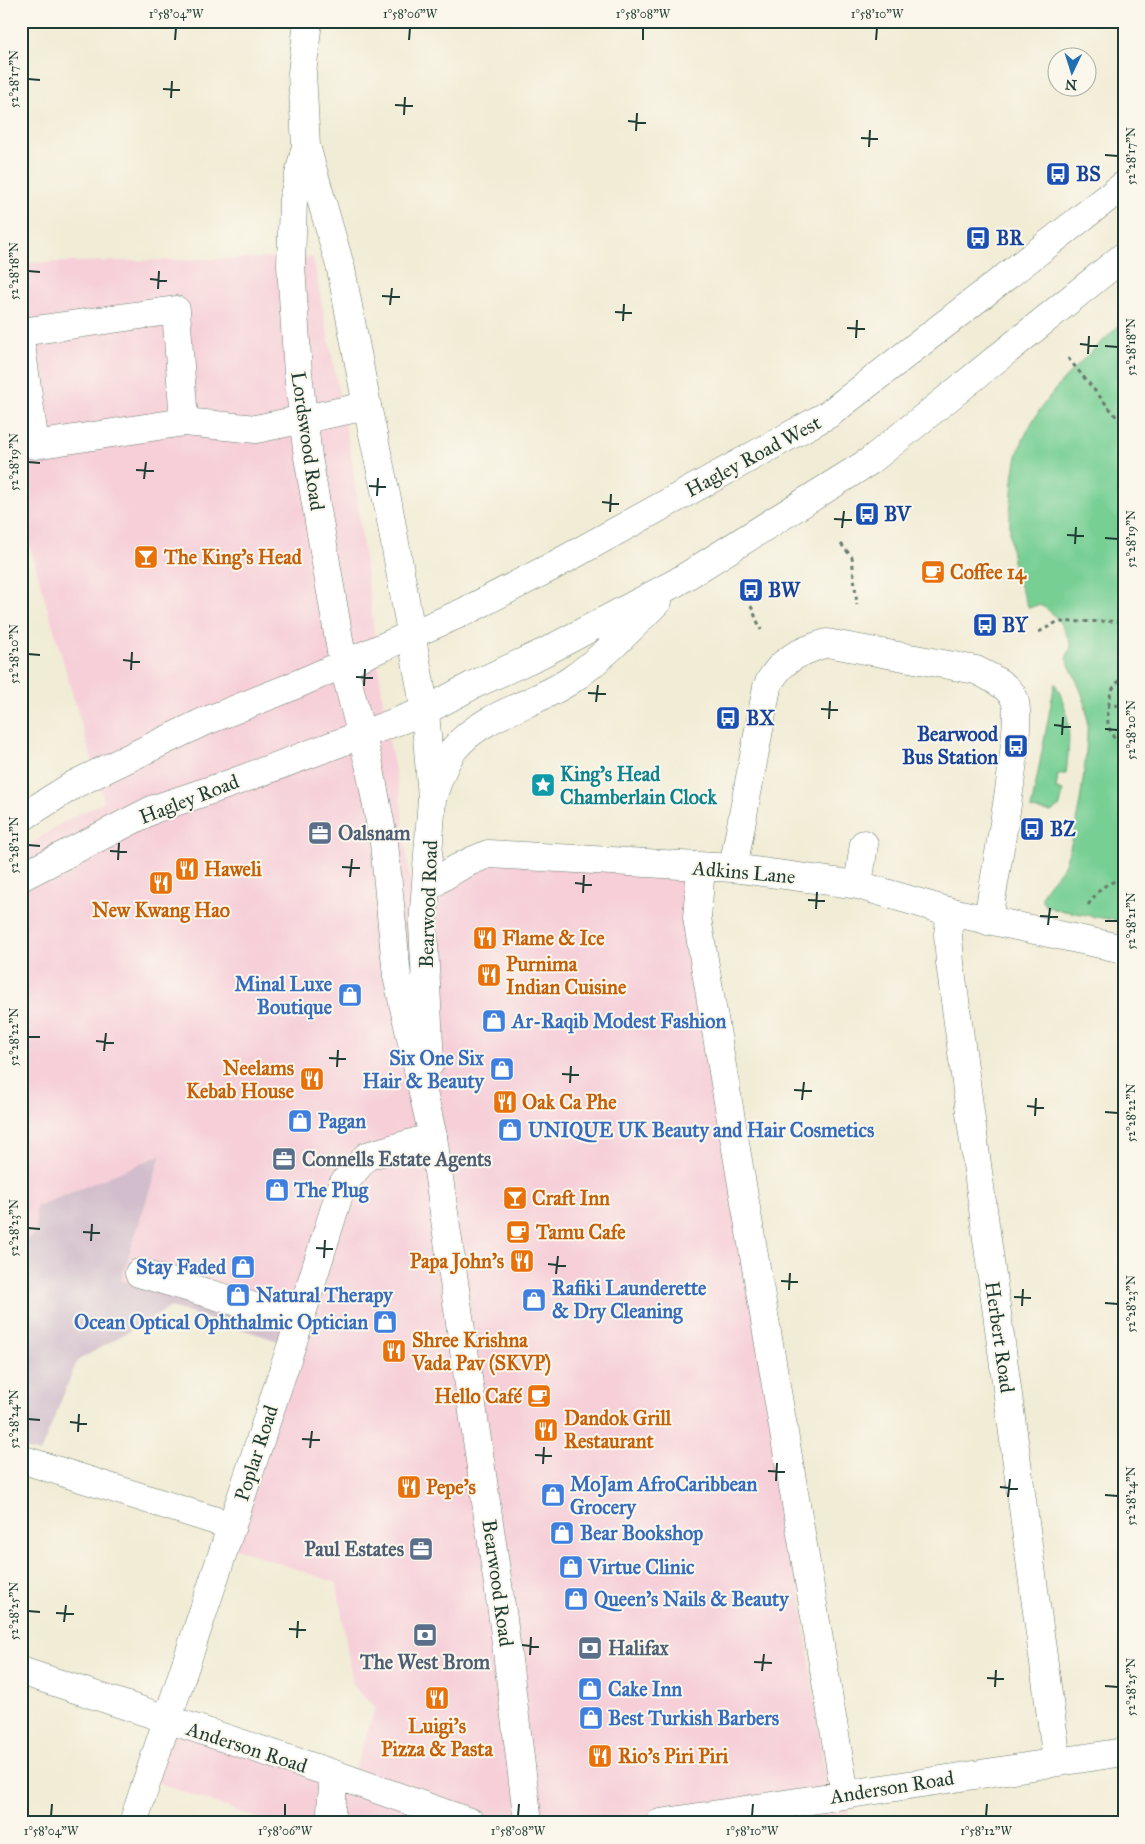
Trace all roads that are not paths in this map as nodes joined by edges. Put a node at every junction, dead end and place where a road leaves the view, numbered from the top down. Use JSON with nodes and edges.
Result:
{"nodes":[{"id":1,"x":308,"y":21,"type":"edge"},
{"id":2,"x":306,"y":146,"type":"junction"},
{"id":3,"x":1124,"y":185,"type":"edge"},
{"id":4,"x":1124,"y":256,"type":"edge"},
{"id":5,"x":21,"y":332,"type":"edge"},
{"id":6,"x":21,"y":345,"type":"edge"},
{"id":7,"x":367,"y":406,"type":"junction"},
{"id":8,"x":304,"y":419,"type":"junction"},
{"id":9,"x":184,"y":422,"type":"junction"},
{"id":10,"x":677,"y":582,"type":"junction"},
{"id":11,"x":412,"y":634,"type":"junction"},
{"id":12,"x":343,"y":663,"type":"junction"},
{"id":13,"x":418,"y":672,"type":"joint"},
{"id":14,"x":425,"y":711,"type":"junction"},
{"id":15,"x":362,"y":734,"type":"junction"},
{"id":16,"x":432,"y":798,"type":"junction"},
{"id":17,"x":21,"y":818,"type":"edge"},
{"id":18,"x":864,"y":844,"type":"dead end"},
{"id":19,"x":700,"y":867,"type":"junction"},
{"id":20,"x":733,"y":868,"type":"junction"},
{"id":21,"x":21,"y":877,"type":"edge"},
{"id":22,"x":858,"y":885,"type":"junction"},
{"id":23,"x":426,"y":889,"type":"junction"},
{"id":24,"x":951,"y":912,"type":"junction"},
{"id":25,"x":988,"y":921,"type":"junction"},
{"id":26,"x":1124,"y":949,"type":"edge"},
{"id":27,"x":433,"y":1137,"type":"junction"},
{"id":28,"x":139,"y":1273,"type":"dead end"},
{"id":29,"x":299,"y":1320,"type":"junction"},
{"id":30,"x":21,"y":1459,"type":"edge"},
{"id":31,"x":232,"y":1526,"type":"junction"},
{"id":32,"x":21,"y":1672,"type":"edge"},
{"id":33,"x":167,"y":1721,"type":"junction"},
{"id":34,"x":1124,"y":1752,"type":"edge"},
{"id":35,"x":1057,"y":1761,"type":"junction"},
{"id":36,"x":334,"y":1774,"type":"junction"},
{"id":37,"x":845,"y":1794,"type":"junction"},
{"id":38,"x":133,"y":1823,"type":"edge"},
{"id":39,"x":330,"y":1823,"type":"edge"},
{"id":40,"x":472,"y":1823,"type":"edge"},
{"id":41,"x":528,"y":1823,"type":"edge"},
{"id":42,"x":660,"y":1823,"type":"edge"}],
"edges":[{"from":1,"to":2,"type":"main road","name":"Lordswood Road"},
{"from":2,"to":7,"type":"main road","name":"Lordswood Road"},
{"from":2,"to":8,"type":"main road","name":"Lordswood Road"},
{"from":3,"to":11,"type":"main road","name":"Hagley Road West"},
{"from":4,"to":10,"type":"main road"},
{"from":5,"to":9,"type":"main road"},
{"from":6,"to":9,"type":"main road"},
{"from":7,"to":8,"type":"main road"},
{"from":7,"to":11,"type":"main road","name":"Lordswood Road"},
{"from":8,"to":9,"type":"main road"},
{"from":8,"to":12,"type":"main road","name":"Lordswood Road"},
{"from":10,"to":14,"type":"main road"},
{"from":10,"to":16,"type":"main road"},
{"from":11,"to":12,"type":"main road","name":"Hagley Road West"},
{"from":11,"to":13,"type":"main road","name":"Lordswood Road"},
{"from":12,"to":15,"type":"main road","name":"Lordswood Road"},
{"from":12,"to":17,"type":"main road"},
{"from":13,"to":14,"type":"main road","name":"Bearwood Road"},
{"from":14,"to":15,"type":"main road"},
{"from":14,"to":16,"type":"main road","name":"Bearwood Road"},
{"from":15,"to":21,"type":"main road","name":"Hagley Road"},
{"from":15,"to":27,"type":"main road","name":"Bearwood Road"},
{"from":16,"to":23,"type":"main road","name":"Bearwood Road"},
{"from":18,"to":22,"type":"main road"},
{"from":19,"to":20,"type":"main road","name":"Adkins Lane"},
{"from":19,"to":23,"type":"main road","name":"Adkins Lane"},
{"from":19,"to":37,"type":"main road"},
{"from":20,"to":22,"type":"main road","name":"Adkins Lane"},
{"from":20,"to":25,"type":"main road"},
{"from":22,"to":24,"type":"main road","name":"Adkins Lane"},
{"from":23,"to":27,"type":"main road","name":"Bearwood Road"},
{"from":24,"to":25,"type":"main road","name":"Adkins Lane"},
{"from":24,"to":35,"type":"main road","name":"Herbert Road"},
{"from":25,"to":26,"type":"main road","name":"Adkins Lane"},
{"from":27,"to":29,"type":"main road","name":"Poplar Road"},
{"from":27,"to":41,"type":"main road","name":"Bearwood Road"},
{"from":28,"to":29,"type":"main road"},
{"from":29,"to":31,"type":"main road","name":"Poplar Road"},
{"from":30,"to":31,"type":"main road"},
{"from":31,"to":33,"type":"main road","name":"Poplar Road"},
{"from":32,"to":33,"type":"main road","name":"Anderson Road"},
{"from":33,"to":36,"type":"main road","name":"Anderson Road"},
{"from":33,"to":38,"type":"main road","name":"Poplar Road"},
{"from":34,"to":35,"type":"main road","name":"Anderson Road"},
{"from":35,"to":37,"type":"main road","name":"Anderson Road"},
{"from":36,"to":39,"type":"main road"},
{"from":36,"to":40,"type":"main road","name":"Anderson Road"},
{"from":37,"to":42,"type":"main road","name":"Anderson Road"}]}
